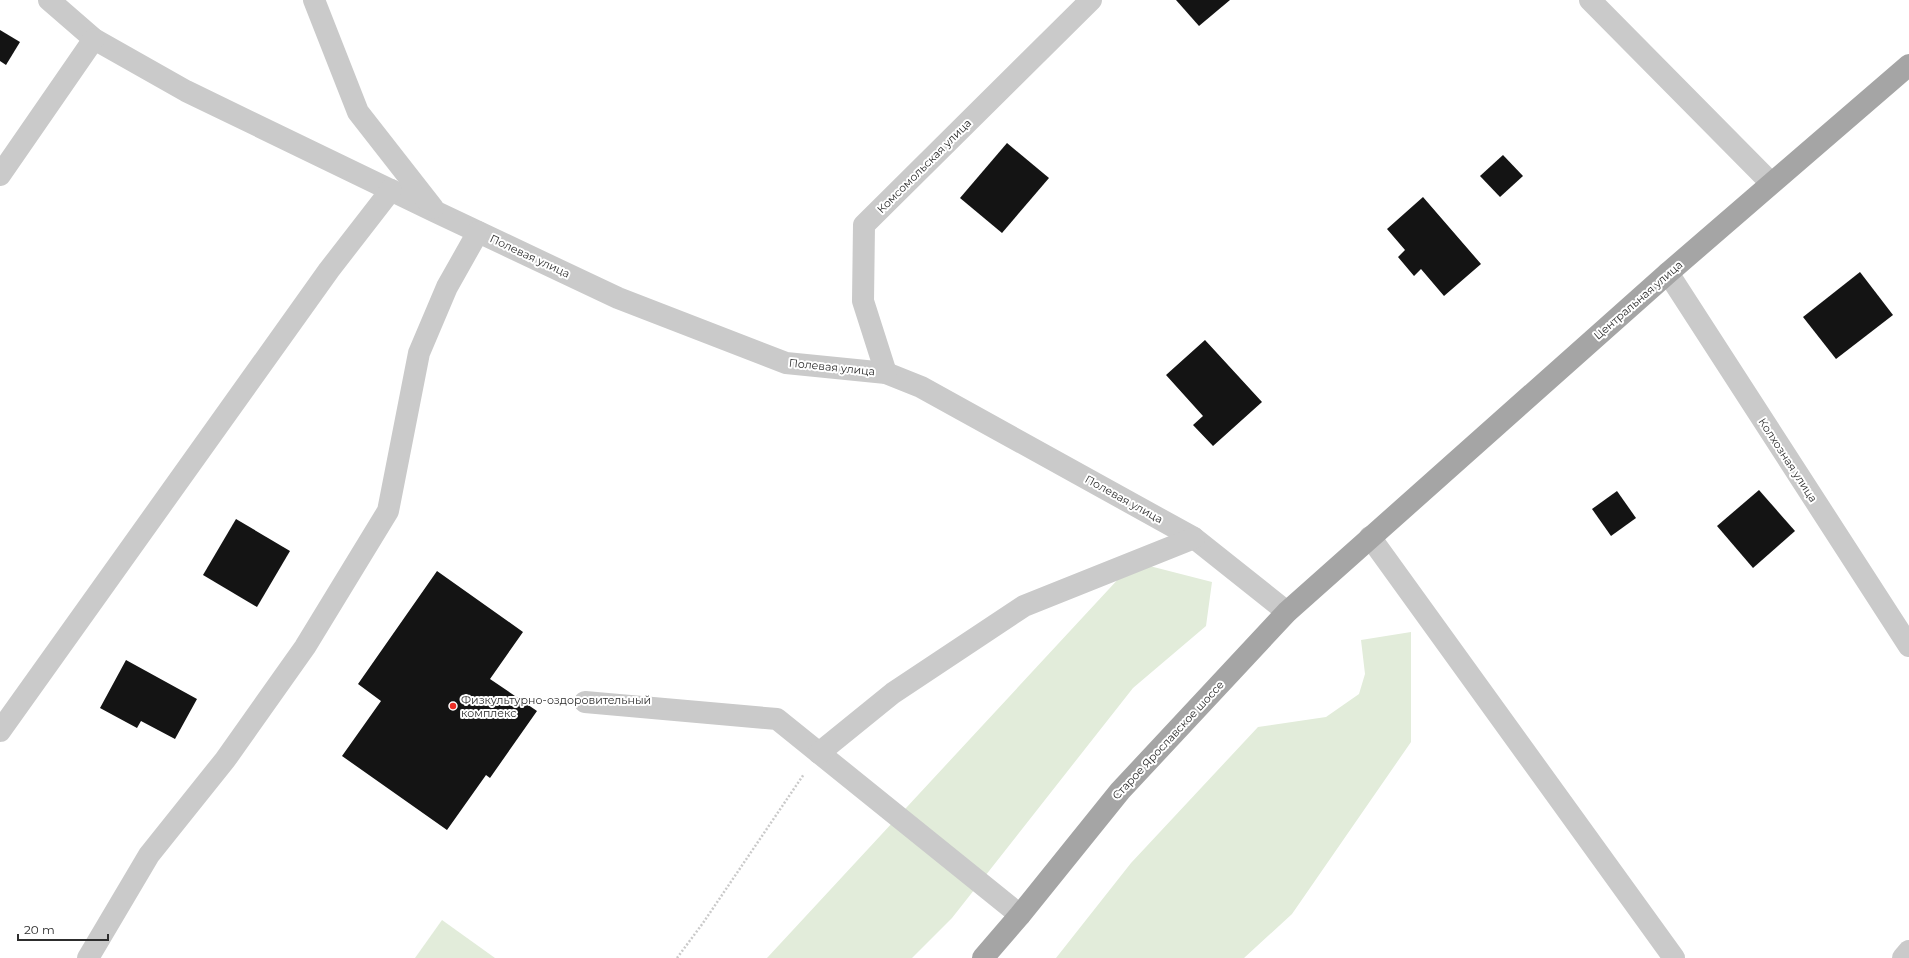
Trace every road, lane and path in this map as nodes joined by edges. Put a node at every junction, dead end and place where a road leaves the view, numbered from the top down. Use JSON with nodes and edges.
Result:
{"nodes":[{"id":1,"x":49,"y":0,"type":"edge"},
{"id":2,"x":314,"y":0,"type":"edge"},
{"id":3,"x":1091,"y":0,"type":"edge"},
{"id":4,"x":1590,"y":0,"type":"edge"},
{"id":5,"x":94,"y":39,"type":"junction"},
{"id":6,"x":1909,"y":65,"type":"edge"},
{"id":7,"x":0,"y":175,"type":"edge"},
{"id":8,"x":1772,"y":183,"type":"junction"},
{"id":9,"x":391,"y":190,"type":"junction"},
{"id":10,"x":436,"y":212,"type":"junction"},
{"id":11,"x":478,"y":232,"type":"junction"},
{"id":12,"x":1668,"y":274,"type":"junction"},
{"id":13,"x":886,"y":373,"type":"junction"},
{"id":14,"x":1370,"y":537,"type":"junction"},
{"id":15,"x":1194,"y":538,"type":"junction"},
{"id":16,"x":1287,"y":612,"type":"junction"},
{"id":17,"x":1909,"y":646,"type":"edge"},
{"id":18,"x":585,"y":702,"type":"dead end"},
{"id":19,"x":0,"y":731,"type":"edge"},
{"id":20,"x":819,"y":752,"type":"junction"},
{"id":21,"x":1020,"y":916,"type":"junction"},
{"id":22,"x":1909,"y":951,"type":"edge"},
{"id":23,"x":88,"y":958,"type":"edge"},
{"id":24,"x":677,"y":958,"type":"edge"},
{"id":25,"x":983,"y":958,"type":"edge"},
{"id":26,"x":1674,"y":958,"type":"edge"},
{"id":27,"x":1903,"y":958,"type":"edge"}],
"edges":[{"from":1,"to":5,"type":"street","name":"Полевая улица"},
{"from":2,"to":10,"type":"street"},
{"from":3,"to":13,"type":"street","name":"Комсомольская улица"},
{"from":4,"to":8,"type":"street"},
{"from":5,"to":7,"type":"street"},
{"from":5,"to":9,"type":"street","name":"Полевая улица"},
{"from":6,"to":8,"type":"main road","name":"Центральная улица"},
{"from":8,"to":12,"type":"main road","name":"Центральная улица"},
{"from":9,"to":10,"type":"street","name":"Полевая улица"},
{"from":9,"to":19,"type":"street"},
{"from":10,"to":11,"type":"street","name":"Полевая улица"},
{"from":11,"to":13,"type":"street","name":"Полевая улица"},
{"from":11,"to":23,"type":"street"},
{"from":12,"to":14,"type":"main road","name":"Центральная улица"},
{"from":12,"to":17,"type":"street","name":"Колхозная улица"},
{"from":13,"to":15,"type":"street","name":"Полевая улица"},
{"from":14,"to":16,"type":"main road","name":"Старое Ярославское шоссе"},
{"from":14,"to":26,"type":"street"},
{"from":15,"to":16,"type":"street","name":"Полевая улица"},
{"from":15,"to":20,"type":"street"},
{"from":16,"to":21,"type":"main road","name":"Старое Ярославское шоссе"},
{"from":18,"to":20,"type":"street"},
{"from":20,"to":21,"type":"street"},
{"from":20,"to":24,"type":"path"},
{"from":21,"to":25,"type":"main road","name":"Старое Ярославское шоссе"},
{"from":22,"to":27,"type":"street"}]}
